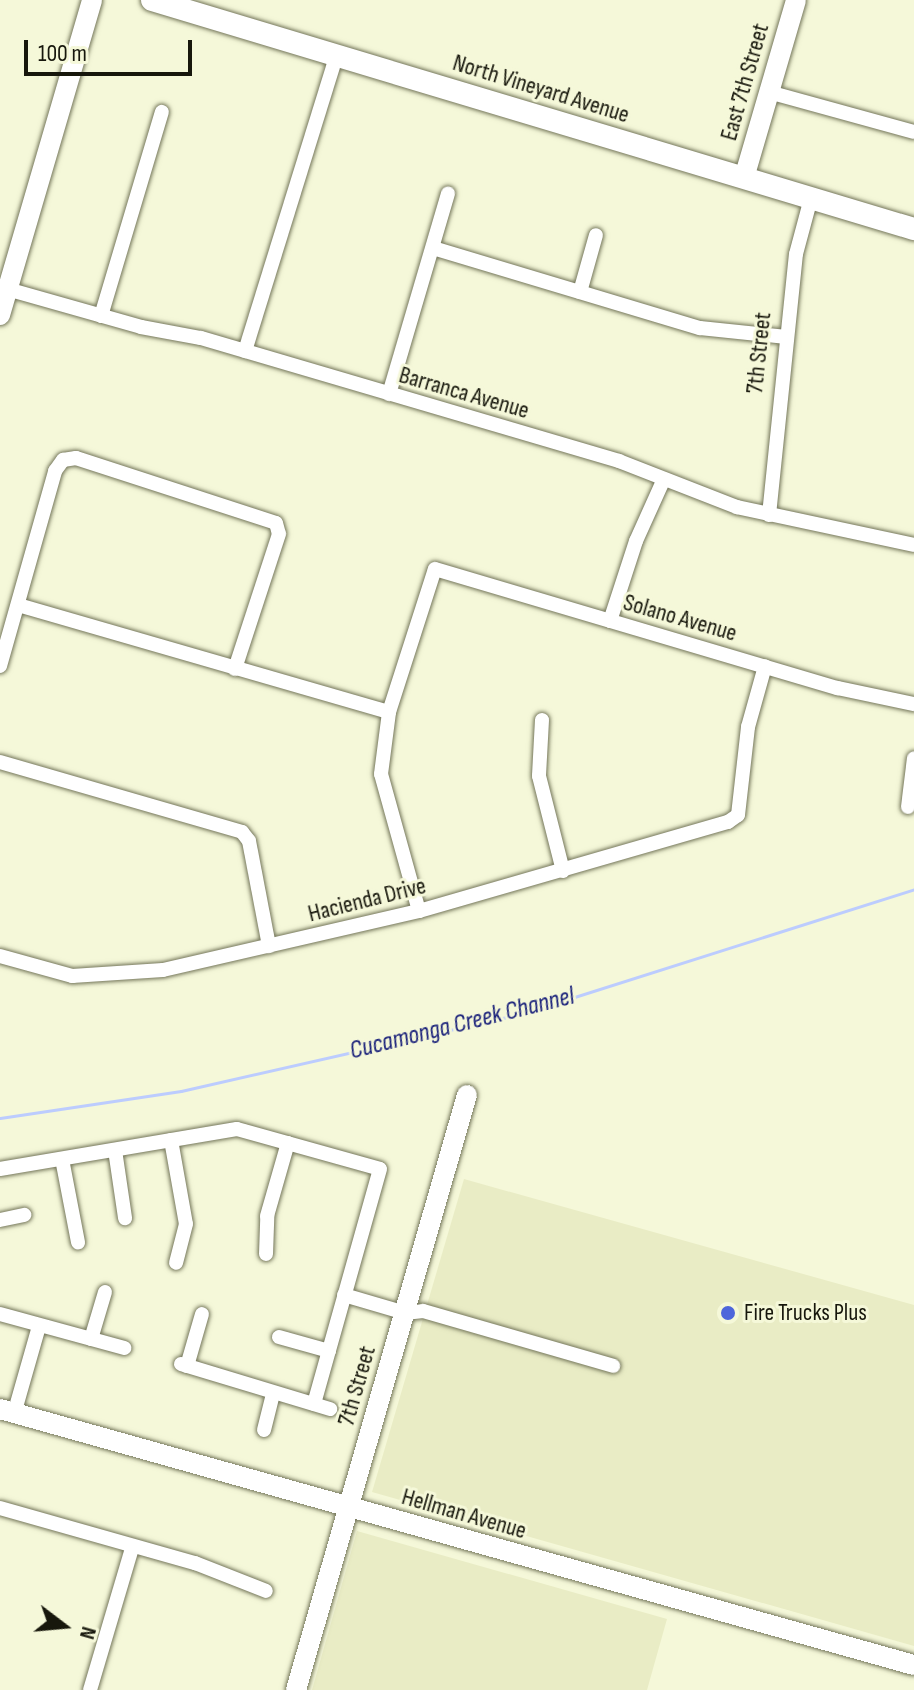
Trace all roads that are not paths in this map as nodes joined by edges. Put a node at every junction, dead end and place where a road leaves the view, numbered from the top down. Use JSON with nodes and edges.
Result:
{"nodes":[{"id":1,"x":92,"y":0,"type":"edge"},
{"id":2,"x":152,"y":0,"type":"edge"},
{"id":3,"x":796,"y":0,"type":"edge"},
{"id":4,"x":337,"y":53,"type":"junction"},
{"id":5,"x":769,"y":92,"type":"junction"},
{"id":6,"x":162,"y":112,"type":"dead end"},
{"id":7,"x":914,"y":132,"type":"edge"},
{"id":8,"x":744,"y":178,"type":"junction"},
{"id":9,"x":448,"y":194,"type":"dead end"},
{"id":10,"x":811,"y":198,"type":"junction"},
{"id":11,"x":914,"y":229,"type":"edge"},
{"id":12,"x":596,"y":235,"type":"dead end"},
{"id":13,"x":433,"y":248,"type":"junction"},
{"id":14,"x":4,"y":288,"type":"edge"},
{"id":15,"x":580,"y":292,"type":"junction"},
{"id":16,"x":0,"y":315,"type":"edge"},
{"id":17,"x":101,"y":316,"type":"junction"},
{"id":18,"x":787,"y":337,"type":"junction"},
{"id":19,"x":245,"y":351,"type":"junction"},
{"id":20,"x":389,"y":394,"type":"junction"},
{"id":21,"x":663,"y":481,"type":"junction"},
{"id":22,"x":769,"y":515,"type":"junction"},
{"id":23,"x":914,"y":543,"type":"edge"},
{"id":24,"x":18,"y":605,"type":"junction"},
{"id":25,"x":610,"y":621,"type":"junction"},
{"id":26,"x":0,"y":666,"type":"edge"},
{"id":27,"x":765,"y":666,"type":"junction"},
{"id":28,"x":235,"y":669,"type":"junction"},
{"id":29,"x":914,"y":704,"type":"edge"},
{"id":30,"x":389,"y":712,"type":"junction"},
{"id":31,"x":542,"y":720,"type":"dead end"},
{"id":32,"x":914,"y":758,"type":"edge"},
{"id":33,"x":0,"y":762,"type":"edge"},
{"id":34,"x":908,"y":807,"type":"dead end"},
{"id":35,"x":563,"y":871,"type":"junction"},
{"id":36,"x":419,"y":911,"type":"junction"},
{"id":37,"x":269,"y":946,"type":"junction"},
{"id":38,"x":0,"y":956,"type":"edge"},
{"id":39,"x":467,"y":1095,"type":"dead end"},
{"id":40,"x":171,"y":1140,"type":"junction"},
{"id":41,"x":288,"y":1143,"type":"junction"},
{"id":42,"x":115,"y":1150,"type":"junction"},
{"id":43,"x":62,"y":1159,"type":"junction"},
{"id":44,"x":0,"y":1169,"type":"edge"},
{"id":45,"x":24,"y":1215,"type":"dead end"},
{"id":46,"x":125,"y":1218,"type":"dead end"},
{"id":47,"x":0,"y":1220,"type":"edge"},
{"id":48,"x":78,"y":1242,"type":"dead end"},
{"id":49,"x":266,"y":1254,"type":"dead end"},
{"id":50,"x":176,"y":1263,"type":"dead end"},
{"id":51,"x":105,"y":1292,"type":"dead end"},
{"id":52,"x":344,"y":1295,"type":"junction"},
{"id":53,"x":405,"y":1313,"type":"junction"},
{"id":54,"x":0,"y":1314,"type":"edge"},
{"id":55,"x":202,"y":1314,"type":"dead end"},
{"id":56,"x":39,"y":1326,"type":"junction"},
{"id":57,"x":279,"y":1337,"type":"dead end"},
{"id":58,"x":91,"y":1339,"type":"junction"},
{"id":59,"x":124,"y":1348,"type":"dead end"},
{"id":60,"x":329,"y":1351,"type":"junction"},
{"id":61,"x":613,"y":1366,"type":"dead end"},
{"id":62,"x":273,"y":1393,"type":"junction"},
{"id":63,"x":314,"y":1404,"type":"junction"},
{"id":64,"x":330,"y":1409,"type":"dead end"},
{"id":65,"x":7,"y":1411,"type":"edge"},
{"id":66,"x":264,"y":1430,"type":"dead end"},
{"id":67,"x":0,"y":1508,"type":"edge"},
{"id":68,"x":349,"y":1509,"type":"junction"},
{"id":69,"x":132,"y":1548,"type":"junction"},
{"id":70,"x":266,"y":1591,"type":"dead end"},
{"id":71,"x":914,"y":1665,"type":"edge"},
{"id":72,"x":90,"y":1690,"type":"edge"},
{"id":73,"x":296,"y":1690,"type":"edge"}],
"edges":[{"from":1,"to":14,"type":"street"},
{"from":2,"to":4,"type":"main road","name":"North Vineyard Avenue"},
{"from":3,"to":5,"type":"street","name":"East 7th Street"},
{"from":4,"to":8,"type":"main road","name":"North Vineyard Avenue"},
{"from":4,"to":19,"type":"street"},
{"from":5,"to":7,"type":"street"},
{"from":5,"to":8,"type":"street","name":"East 7th Street"},
{"from":6,"to":17,"type":"street"},
{"from":8,"to":10,"type":"main road","name":"North Vineyard Avenue"},
{"from":9,"to":13,"type":"street"},
{"from":10,"to":11,"type":"main road","name":"North Vineyard Avenue"},
{"from":10,"to":18,"type":"street","name":"7th Street"},
{"from":12,"to":15,"type":"street"},
{"from":13,"to":15,"type":"street"},
{"from":13,"to":20,"type":"street"},
{"from":14,"to":16,"type":"street"},
{"from":14,"to":17,"type":"street","name":"Barranca Avenue"},
{"from":15,"to":18,"type":"street"},
{"from":17,"to":19,"type":"street","name":"Barranca Avenue"},
{"from":18,"to":22,"type":"street","name":"7th Street"},
{"from":19,"to":20,"type":"street","name":"Barranca Avenue"},
{"from":20,"to":21,"type":"street","name":"Barranca Avenue"},
{"from":21,"to":22,"type":"street","name":"Barranca Avenue"},
{"from":21,"to":25,"type":"street"},
{"from":22,"to":23,"type":"street","name":"Barranca Avenue"},
{"from":24,"to":26,"type":"street"},
{"from":24,"to":28,"type":"street"},
{"from":24,"to":28,"type":"street"},
{"from":25,"to":27,"type":"street","name":"Solano Avenue"},
{"from":25,"to":30,"type":"street","name":"Solano Avenue"},
{"from":27,"to":29,"type":"street","name":"Solano Avenue"},
{"from":27,"to":35,"type":"street","name":"Hacienda Drive"},
{"from":28,"to":30,"type":"street"},
{"from":30,"to":36,"type":"street"},
{"from":31,"to":35,"type":"street"},
{"from":32,"to":34,"type":"street"},
{"from":33,"to":37,"type":"street"},
{"from":35,"to":36,"type":"street","name":"Hacienda Drive"},
{"from":36,"to":37,"type":"street","name":"Hacienda Drive"},
{"from":37,"to":38,"type":"street","name":"Hacienda Drive"},
{"from":39,"to":53,"type":"street","name":"7th Street"},
{"from":40,"to":41,"type":"street"},
{"from":40,"to":42,"type":"street"},
{"from":40,"to":50,"type":"street"},
{"from":41,"to":49,"type":"street"},
{"from":41,"to":52,"type":"street"},
{"from":42,"to":43,"type":"street"},
{"from":42,"to":46,"type":"street"},
{"from":43,"to":44,"type":"street"},
{"from":43,"to":48,"type":"street"},
{"from":45,"to":47,"type":"street"},
{"from":51,"to":58,"type":"street"},
{"from":52,"to":53,"type":"street"},
{"from":52,"to":60,"type":"street"},
{"from":53,"to":61,"type":"street"},
{"from":53,"to":68,"type":"street","name":"7th Street"},
{"from":54,"to":56,"type":"street"},
{"from":55,"to":62,"type":"street"},
{"from":56,"to":58,"type":"street"},
{"from":56,"to":65,"type":"street"},
{"from":57,"to":60,"type":"street"},
{"from":58,"to":59,"type":"street"},
{"from":60,"to":63,"type":"street"},
{"from":62,"to":63,"type":"street"},
{"from":62,"to":66,"type":"street"},
{"from":63,"to":64,"type":"street"},
{"from":65,"to":68,"type":"street","name":"Hellman Avenue"},
{"from":67,"to":69,"type":"street"},
{"from":68,"to":71,"type":"street","name":"Hellman Avenue"},
{"from":68,"to":73,"type":"street","name":"7th Street"},
{"from":69,"to":70,"type":"street"},
{"from":69,"to":72,"type":"street"}]}
